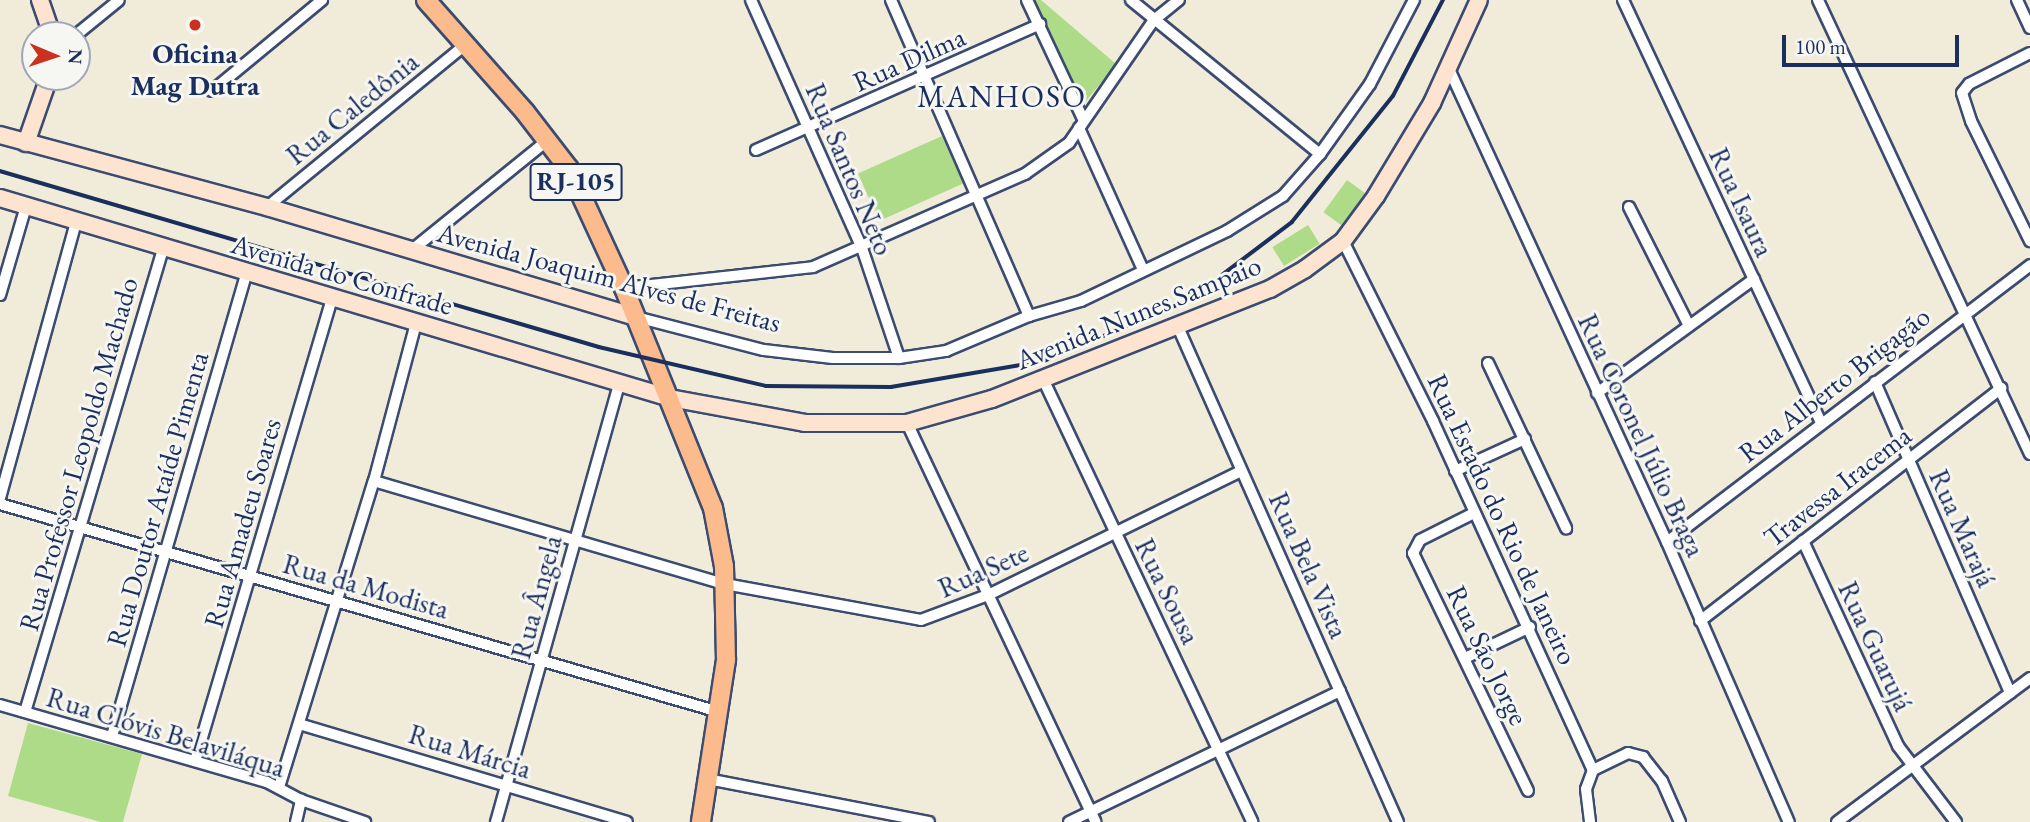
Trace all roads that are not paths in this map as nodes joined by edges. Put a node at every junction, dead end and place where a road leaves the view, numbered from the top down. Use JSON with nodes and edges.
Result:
{"nodes":[{"id":1,"x":40,"y":0,"type":"edge"},
{"id":2,"x":119,"y":0,"type":"edge"},
{"id":3,"x":322,"y":0,"type":"edge"},
{"id":4,"x":426,"y":0,"type":"edge"},
{"id":5,"x":751,"y":0,"type":"edge"},
{"id":6,"x":891,"y":0,"type":"edge"},
{"id":7,"x":1027,"y":0,"type":"edge"},
{"id":8,"x":1131,"y":0,"type":"edge"},
{"id":9,"x":1179,"y":0,"type":"edge"},
{"id":10,"x":1414,"y":0,"type":"edge"},
{"id":11,"x":1479,"y":0,"type":"edge"},
{"id":12,"x":1623,"y":0,"type":"edge"},
{"id":13,"x":1818,"y":0,"type":"edge"},
{"id":14,"x":2017,"y":0,"type":"edge"},
{"id":15,"x":1154,"y":20,"type":"junction"},
{"id":16,"x":47,"y":21,"type":"edge"},
{"id":17,"x":91,"y":23,"type":"edge"},
{"id":18,"x":1040,"y":24,"type":"junction"},
{"id":19,"x":2030,"y":28,"type":"edge"},
{"id":20,"x":465,"y":45,"type":"junction"},
{"id":21,"x":2030,"y":52,"type":"edge"},
{"id":22,"x":1449,"y":69,"type":"junction"},
{"id":23,"x":927,"y":77,"type":"junction"},
{"id":24,"x":44,"y":91,"type":"edge"},
{"id":25,"x":212,"y":91,"type":"dead end"},
{"id":26,"x":1081,"y":123,"type":"junction"},
{"id":27,"x":810,"y":129,"type":"junction"},
{"id":28,"x":0,"y":135,"type":"edge"},
{"id":29,"x":548,"y":140,"type":"junction"},
{"id":30,"x":26,"y":143,"type":"junction"},
{"id":31,"x":757,"y":150,"type":"dead end"},
{"id":32,"x":1320,"y":154,"type":"junction"},
{"id":33,"x":978,"y":192,"type":"junction"},
{"id":34,"x":0,"y":198,"type":"edge"},
{"id":35,"x":26,"y":206,"type":"junction"},
{"id":36,"x":267,"y":206,"type":"junction"},
{"id":37,"x":1629,"y":207,"type":"dead end"},
{"id":38,"x":76,"y":222,"type":"junction"},
{"id":39,"x":1343,"y":241,"type":"junction"},
{"id":40,"x":2030,"y":241,"type":"edge"},
{"id":41,"x":163,"y":248,"type":"junction"},
{"id":42,"x":862,"y":248,"type":"junction"},
{"id":43,"x":412,"y":250,"type":"junction"},
{"id":44,"x":2030,"y":265,"type":"edge"},
{"id":45,"x":1143,"y":270,"type":"junction"},
{"id":46,"x":246,"y":275,"type":"junction"},
{"id":47,"x":1754,"y":279,"type":"junction"},
{"id":48,"x":624,"y":288,"type":"junction"},
{"id":49,"x":0,"y":295,"type":"edge"},
{"id":50,"x":332,"y":299,"type":"junction"},
{"id":51,"x":1965,"y":312,"type":"junction"},
{"id":52,"x":1029,"y":316,"type":"junction"},
{"id":53,"x":636,"y":317,"type":"junction"},
{"id":54,"x":416,"y":323,"type":"junction"},
{"id":55,"x":1689,"y":326,"type":"junction"},
{"id":56,"x":1178,"y":327,"type":"junction"},
{"id":57,"x":899,"y":358,"type":"junction"},
{"id":58,"x":1488,"y":363,"type":"dead end"},
{"id":59,"x":1043,"y":379,"type":"junction"},
{"id":60,"x":1875,"y":382,"type":"junction"},
{"id":61,"x":619,"y":384,"type":"junction"},
{"id":62,"x":2002,"y":388,"type":"junction"},
{"id":63,"x":1597,"y":393,"type":"junction"},
{"id":64,"x":670,"y":398,"type":"junction"},
{"id":65,"x":906,"y":423,"type":"junction"},
{"id":66,"x":1821,"y":423,"type":"junction"},
{"id":67,"x":1525,"y":439,"type":"junction"},
{"id":68,"x":2030,"y":454,"type":"edge"},
{"id":69,"x":1909,"y":460,"type":"junction"},
{"id":70,"x":1241,"y":471,"type":"junction"},
{"id":71,"x":1455,"y":471,"type":"junction"},
{"id":72,"x":374,"y":481,"type":"junction"},
{"id":73,"x":0,"y":498,"type":"edge"},
{"id":74,"x":0,"y":504,"type":"edge"},
{"id":75,"x":1474,"y":513,"type":"junction"},
{"id":76,"x":81,"y":527,"type":"junction"},
{"id":77,"x":1566,"y":528,"type":"dead end"},
{"id":78,"x":1116,"y":533,"type":"junction"},
{"id":79,"x":1803,"y":541,"type":"junction"},
{"id":80,"x":574,"y":542,"type":"junction"},
{"id":81,"x":1667,"y":542,"type":"junction"},
{"id":82,"x":166,"y":552,"type":"junction"},
{"id":83,"x":251,"y":576,"type":"junction"},
{"id":84,"x":725,"y":584,"type":"junction"},
{"id":85,"x":988,"y":595,"type":"junction"},
{"id":86,"x":338,"y":602,"type":"junction"},
{"id":87,"x":1700,"y":621,"type":"junction"},
{"id":88,"x":1530,"y":627,"type":"junction"},
{"id":89,"x":1465,"y":658,"type":"junction"},
{"id":90,"x":542,"y":660,"type":"junction"},
{"id":91,"x":2029,"y":680,"type":"edge"},
{"id":92,"x":1340,"y":691,"type":"junction"},
{"id":93,"x":2010,"y":693,"type":"junction"},
{"id":94,"x":0,"y":705,"type":"edge"},
{"id":95,"x":25,"y":712,"type":"junction"},
{"id":96,"x":719,"y":712,"type":"junction"},
{"id":97,"x":299,"y":724,"type":"junction"},
{"id":98,"x":112,"y":736,"type":"junction"},
{"id":99,"x":1220,"y":751,"type":"junction"},
{"id":100,"x":195,"y":761,"type":"junction"},
{"id":101,"x":1911,"y":767,"type":"junction"},
{"id":102,"x":1593,"y":770,"type":"junction"},
{"id":103,"x":708,"y":779,"type":"junction"},
{"id":104,"x":506,"y":786,"type":"junction"},
{"id":105,"x":279,"y":787,"type":"junction"},
{"id":106,"x":1528,"y":791,"type":"dead end"},
{"id":107,"x":301,"y":800,"type":"junction"},
{"id":108,"x":1094,"y":817,"type":"edge"},
{"id":109,"x":361,"y":819,"type":"edge"},
{"id":110,"x":296,"y":822,"type":"edge"},
{"id":111,"x":496,"y":822,"type":"edge"},
{"id":112,"x":627,"y":822,"type":"edge"},
{"id":113,"x":701,"y":822,"type":"edge"},
{"id":114,"x":929,"y":822,"type":"edge"},
{"id":115,"x":1069,"y":822,"type":"edge"},
{"id":116,"x":1252,"y":822,"type":"edge"},
{"id":117,"x":1398,"y":822,"type":"edge"},
{"id":118,"x":1590,"y":822,"type":"edge"},
{"id":119,"x":1680,"y":822,"type":"edge"},
{"id":120,"x":1789,"y":822,"type":"edge"},
{"id":121,"x":1837,"y":822,"type":"edge"},
{"id":122,"x":1956,"y":822,"type":"edge"}],
"edges":[{"from":1,"to":16,"type":"street"},
{"from":2,"to":17,"type":"street"},
{"from":3,"to":25,"type":"street"},
{"from":4,"to":20,"type":"main road","number":"RJ-105"},
{"from":5,"to":27,"type":"street","name":"Rua Santos Neto"},
{"from":6,"to":23,"type":"street"},
{"from":7,"to":18,"type":"street"},
{"from":8,"to":15,"type":"street"},
{"from":9,"to":15,"type":"street"},
{"from":10,"to":32,"type":"street","name":"Avenida Joaquim Alves de Freitas"},
{"from":11,"to":22,"type":"street","name":"Avenida Nunes Sampaio"},
{"from":12,"to":47,"type":"street","name":"Rua Isaura"},
{"from":13,"to":51,"type":"street"},
{"from":14,"to":19,"type":"street"},
{"from":15,"to":26,"type":"street"},
{"from":15,"to":32,"type":"street"},
{"from":18,"to":23,"type":"street","name":"Rua Dilma"},
{"from":18,"to":26,"type":"street"},
{"from":20,"to":29,"type":"main road","number":"RJ-105"},
{"from":20,"to":36,"type":"street","name":"Rua Caledônia"},
{"from":21,"to":40,"type":"street"},
{"from":22,"to":39,"type":"street","name":"Avenida Nunes Sampaio"},
{"from":22,"to":63,"type":"street","name":"Rua Coronel Júlio Braga"},
{"from":23,"to":27,"type":"street","name":"Rua Dilma"},
{"from":23,"to":33,"type":"street"},
{"from":24,"to":30,"type":"street"},
{"from":26,"to":33,"type":"street"},
{"from":26,"to":45,"type":"street"},
{"from":27,"to":31,"type":"street","name":"Rua Dilma"},
{"from":27,"to":42,"type":"street","name":"Rua Santos Neto"},
{"from":28,"to":30,"type":"street","name":"Avenida Joaquim Alves de Freitas"},
{"from":29,"to":43,"type":"street"},
{"from":29,"to":48,"type":"main road","number":"RJ-105"},
{"from":30,"to":36,"type":"street","name":"Avenida Joaquim Alves de Freitas"},
{"from":32,"to":45,"type":"street","name":"Avenida Joaquim Alves de Freitas"},
{"from":33,"to":42,"type":"street"},
{"from":33,"to":52,"type":"street"},
{"from":34,"to":35,"type":"street","name":"Avenida do Confrade"},
{"from":35,"to":38,"type":"street","name":"Avenida do Confrade"},
{"from":35,"to":49,"type":"street"},
{"from":36,"to":43,"type":"street","name":"Avenida Joaquim Alves de Freitas"},
{"from":37,"to":55,"type":"street"},
{"from":38,"to":41,"type":"street","name":"Avenida do Confrade"},
{"from":38,"to":73,"type":"street"},
{"from":39,"to":56,"type":"street","name":"Avenida Nunes Sampaio"},
{"from":39,"to":71,"type":"street","name":"Rua Estado do Rio de Janeiro"},
{"from":41,"to":46,"type":"street","name":"Avenida do Confrade"},
{"from":41,"to":76,"type":"street","name":"Rua Professor Leopoldo Machado"},
{"from":42,"to":48,"type":"street"},
{"from":42,"to":57,"type":"street","name":"Rua Santos Neto"},
{"from":43,"to":53,"type":"street","name":"Avenida Joaquim Alves de Freitas"},
{"from":44,"to":51,"type":"street","name":"Rua Alberto Brigagão"},
{"from":45,"to":52,"type":"street","name":"Avenida Joaquim Alves de Freitas"},
{"from":46,"to":50,"type":"street","name":"Avenida do Confrade"},
{"from":46,"to":82,"type":"street","name":"Rua Doutor Ataíde Pimenta"},
{"from":47,"to":55,"type":"street"},
{"from":47,"to":66,"type":"street","name":"Rua Isaura"},
{"from":48,"to":53,"type":"main road","number":"RJ-105"},
{"from":50,"to":54,"type":"street","name":"Avenida do Confrade"},
{"from":50,"to":83,"type":"street","name":"Rua Amadeu Soares"},
{"from":51,"to":60,"type":"street","name":"Rua Alberto Brigagão"},
{"from":51,"to":62,"type":"street"},
{"from":52,"to":57,"type":"street","name":"Avenida Joaquim Alves de Freitas"},
{"from":53,"to":57,"type":"street","name":"Avenida Joaquim Alves de Freitas"},
{"from":53,"to":64,"type":"main road","number":"RJ-105"},
{"from":54,"to":61,"type":"street","name":"Avenida do Confrade"},
{"from":54,"to":72,"type":"street"},
{"from":55,"to":63,"type":"street"},
{"from":56,"to":59,"type":"street","name":"Avenida Nunes Sampaio"},
{"from":56,"to":70,"type":"street","name":"Rua Bela Vista"},
{"from":58,"to":67,"type":"street"},
{"from":59,"to":65,"type":"street","name":"Avenida Nunes Sampaio"},
{"from":59,"to":78,"type":"street","name":"Rua Sousa"},
{"from":60,"to":66,"type":"street","name":"Rua Alberto Brigagão"},
{"from":60,"to":69,"type":"street","name":"Rua Marajá"},
{"from":61,"to":64,"type":"street","name":"Avenida do Confrade"},
{"from":61,"to":80,"type":"street","name":"Rua Ângela"},
{"from":62,"to":68,"type":"street"},
{"from":62,"to":69,"type":"street","name":"Travessa Iracema"},
{"from":63,"to":81,"type":"street","name":"Rua Coronel Júlio Braga"},
{"from":64,"to":65,"type":"street","name":"Avenida Nunes Sampaio"},
{"from":64,"to":84,"type":"main road","number":"RJ-105"},
{"from":65,"to":85,"type":"street"},
{"from":66,"to":81,"type":"street","name":"Rua Alberto Brigagão"},
{"from":67,"to":71,"type":"street"},
{"from":67,"to":77,"type":"street"},
{"from":69,"to":79,"type":"street","name":"Travessa Iracema"},
{"from":69,"to":93,"type":"street","name":"Rua Marajá"},
{"from":70,"to":78,"type":"street","name":"Rua Sete"},
{"from":70,"to":92,"type":"street","name":"Rua Bela Vista"},
{"from":71,"to":75,"type":"street","name":"Rua Estado do Rio de Janeiro"},
{"from":72,"to":80,"type":"street","name":"Rua Sete"},
{"from":72,"to":86,"type":"street"},
{"from":74,"to":76,"type":"street","name":"Rua da Modista"},
{"from":75,"to":88,"type":"street","name":"Rua Estado do Rio de Janeiro"},
{"from":75,"to":89,"type":"street","name":"Rua São Jorge"},
{"from":76,"to":82,"type":"street","name":"Rua da Modista"},
{"from":76,"to":95,"type":"street","name":"Rua Professor Leopoldo Machado"},
{"from":78,"to":85,"type":"street","name":"Rua Sete"},
{"from":78,"to":99,"type":"street","name":"Rua Sousa"},
{"from":79,"to":87,"type":"street","name":"Travessa Iracema"},
{"from":79,"to":101,"type":"street","name":"Rua Guarujá"},
{"from":80,"to":84,"type":"street","name":"Rua Sete"},
{"from":80,"to":90,"type":"street","name":"Rua Ângela"},
{"from":81,"to":87,"type":"street","name":"Rua Coronel Júlio Braga"},
{"from":82,"to":83,"type":"street","name":"Rua da Modista"},
{"from":82,"to":98,"type":"street","name":"Rua Doutor Ataíde Pimenta"},
{"from":83,"to":86,"type":"street","name":"Rua da Modista"},
{"from":83,"to":100,"type":"street","name":"Rua Amadeu Soares"},
{"from":84,"to":85,"type":"street","name":"Rua Sete"},
{"from":84,"to":96,"type":"main road","number":"RJ-105"},
{"from":85,"to":108,"type":"street"},
{"from":86,"to":90,"type":"street","name":"Rua da Modista"},
{"from":86,"to":97,"type":"street"},
{"from":87,"to":120,"type":"street","name":"Rua Coronel Júlio Braga"},
{"from":88,"to":89,"type":"street"},
{"from":88,"to":102,"type":"street","name":"Rua Estado do Rio de Janeiro"},
{"from":89,"to":106,"type":"street","name":"Rua São Jorge"},
{"from":90,"to":96,"type":"street","name":"Rua da Modista"},
{"from":90,"to":104,"type":"street","name":"Rua Ângela"},
{"from":91,"to":93,"type":"street"},
{"from":92,"to":99,"type":"street"},
{"from":92,"to":117,"type":"street","name":"Rua Bela Vista"},
{"from":93,"to":101,"type":"street"},
{"from":94,"to":95,"type":"street","name":"Rua Clóvis Belaviláqua"},
{"from":95,"to":98,"type":"street","name":"Rua Clóvis Belaviláqua"},
{"from":96,"to":103,"type":"main road","number":"RJ-105"},
{"from":97,"to":104,"type":"street","name":"Rua Márcia"},
{"from":97,"to":105,"type":"street"},
{"from":98,"to":100,"type":"street","name":"Rua Clóvis Belaviláqua"},
{"from":99,"to":108,"type":"street"},
{"from":99,"to":116,"type":"street","name":"Rua Sousa"},
{"from":100,"to":105,"type":"street","name":"Rua Clóvis Belaviláqua"},
{"from":101,"to":121,"type":"street"},
{"from":101,"to":122,"type":"street","name":"Rua Guarujá"},
{"from":102,"to":118,"type":"street"},
{"from":102,"to":119,"type":"street"},
{"from":103,"to":113,"type":"main road","number":"RJ-105"},
{"from":103,"to":114,"type":"street"},
{"from":104,"to":111,"type":"street","name":"Rua Ângela"},
{"from":104,"to":112,"type":"street","name":"Rua Márcia"},
{"from":105,"to":107,"type":"street","name":"Rua Clóvis Belaviláqua"},
{"from":107,"to":109,"type":"street","name":"Rua Clóvis Belaviláqua"},
{"from":107,"to":110,"type":"street"},
{"from":108,"to":115,"type":"street"}]}
